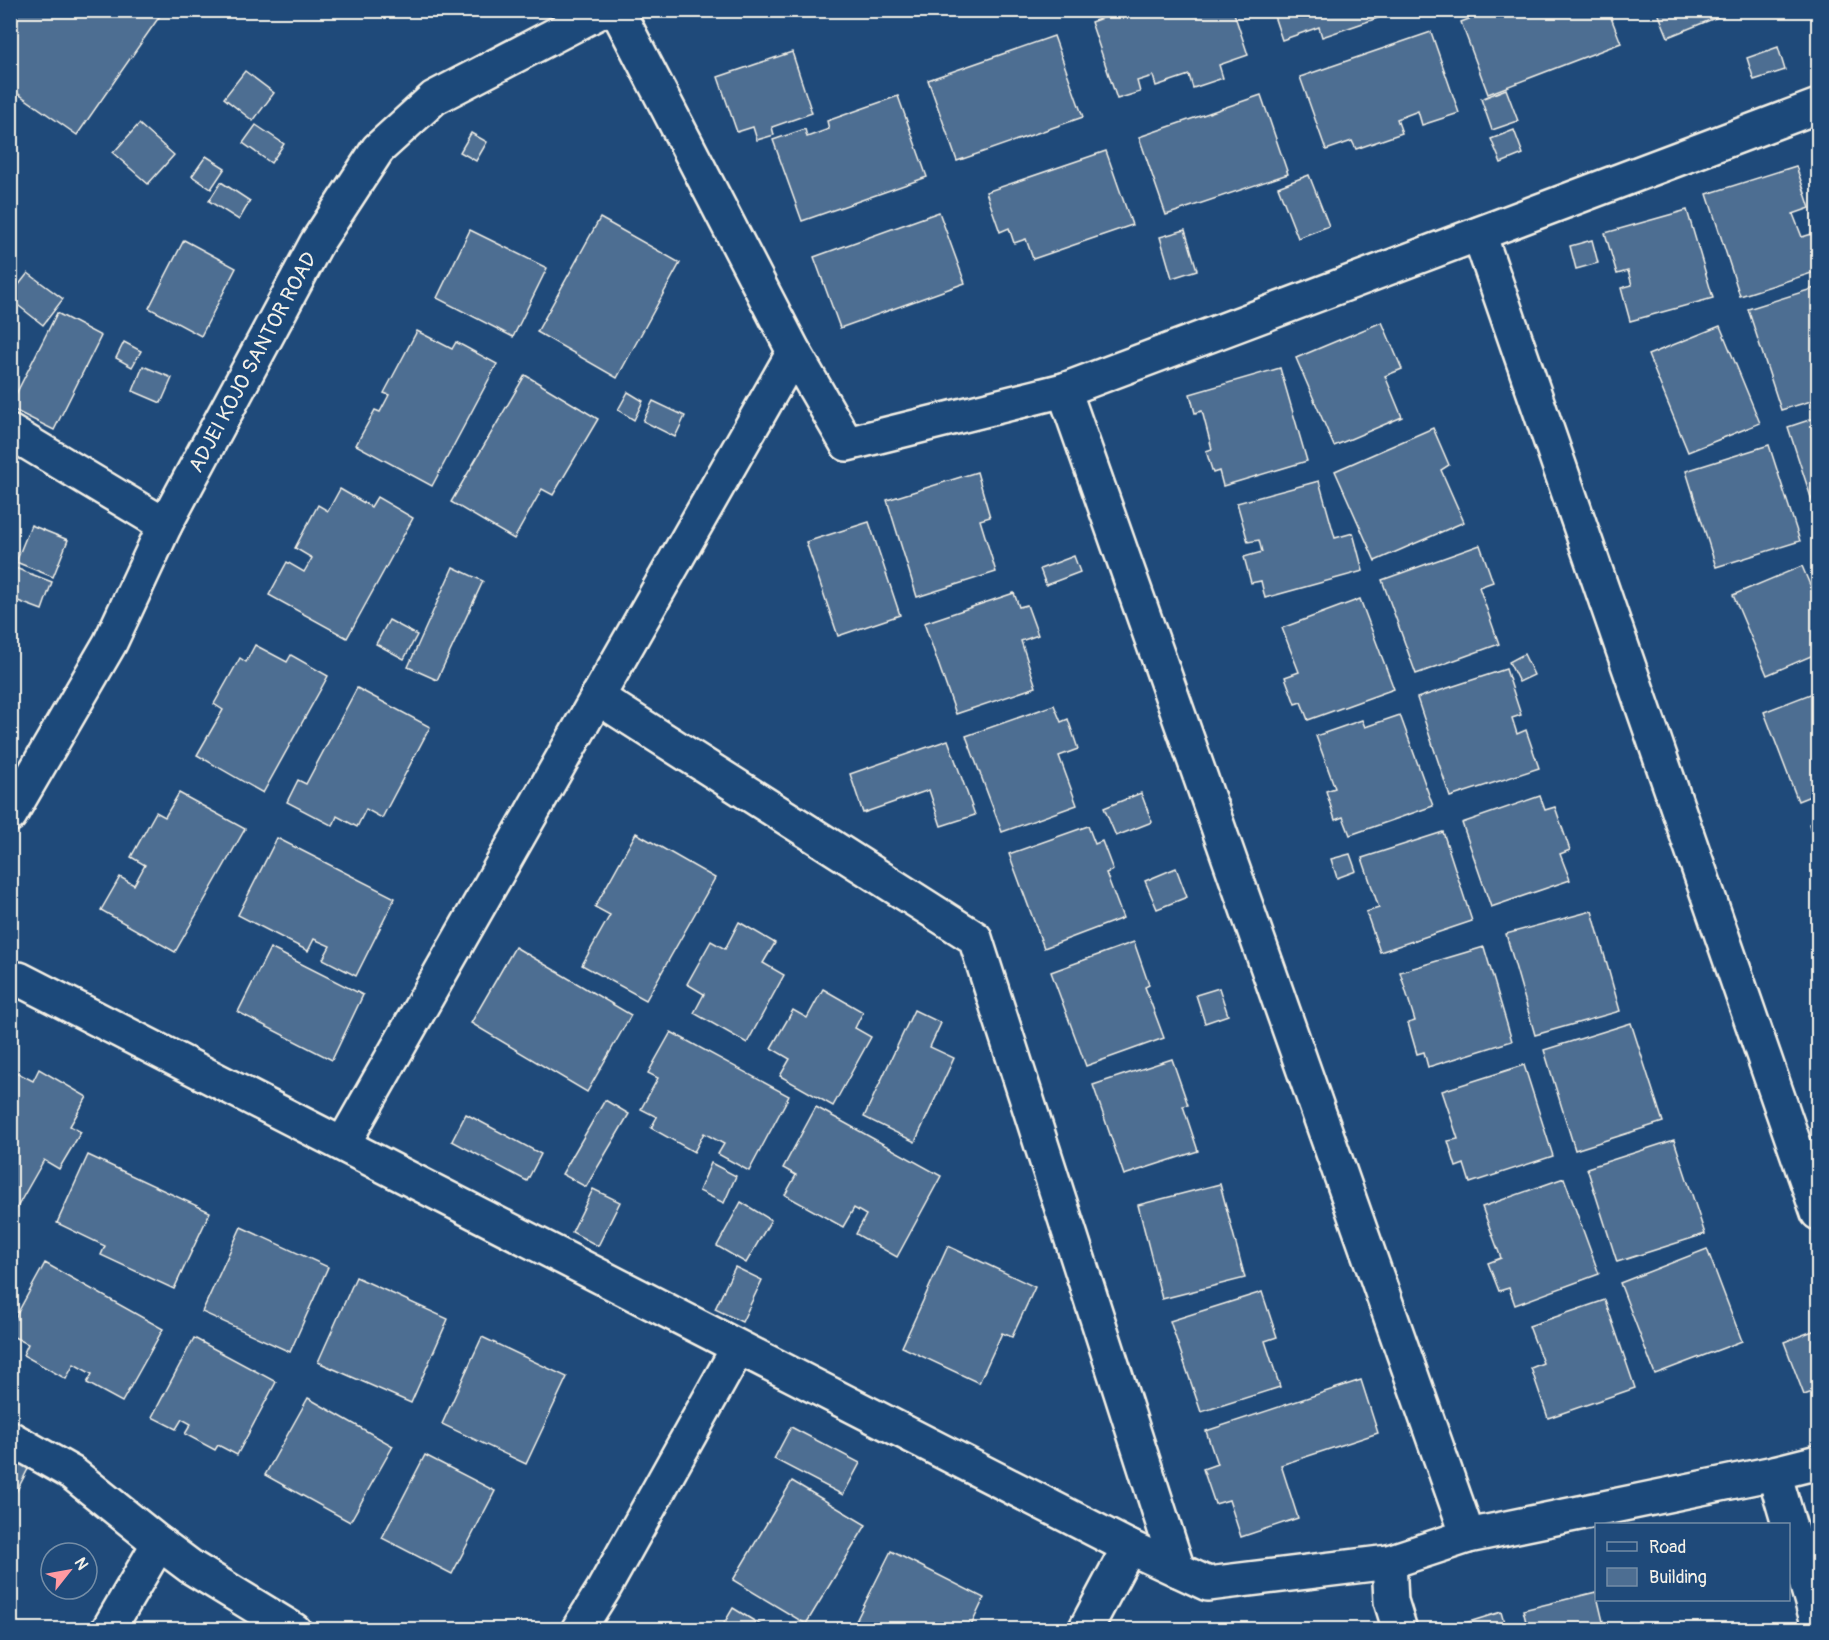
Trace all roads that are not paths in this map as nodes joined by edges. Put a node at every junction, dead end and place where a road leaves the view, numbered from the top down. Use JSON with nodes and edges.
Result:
{"nodes":[{"id":1,"x":603,"y":10,"type":"edge"},
{"id":2,"x":617,"y":10,"type":"edge"},
{"id":3,"x":1818,"y":106,"type":"edge"},
{"id":4,"x":1479,"y":234,"type":"junction"},
{"id":5,"x":794,"y":352,"type":"junction"},
{"id":6,"x":1064,"y":390,"type":"junction"},
{"id":7,"x":10,"y":432,"type":"edge"},
{"id":8,"x":165,"y":525,"type":"junction"},
{"id":9,"x":597,"y":697,"type":"junction"},
{"id":10,"x":10,"y":815,"type":"edge"},
{"id":11,"x":10,"y":980,"type":"edge"},
{"id":12,"x":343,"y":1144,"type":"junction"},
{"id":13,"x":1818,"y":1213,"type":"edge"},
{"id":14,"x":738,"y":1348,"type":"junction"},
{"id":15,"x":10,"y":1438,"type":"edge"},
{"id":16,"x":1818,"y":1462,"type":"edge"},
{"id":17,"x":1774,"y":1473,"type":"junction"},
{"id":18,"x":1789,"y":1523,"type":"edge"},
{"id":19,"x":1790,"y":1528,"type":"edge"},
{"id":20,"x":1468,"y":1536,"type":"junction"},
{"id":21,"x":159,"y":1544,"type":"junction"},
{"id":22,"x":1128,"y":1547,"type":"junction"},
{"id":23,"x":1389,"y":1562,"type":"junction"},
{"id":24,"x":1179,"y":1570,"type":"junction"},
{"id":25,"x":1818,"y":1623,"type":"edge"},
{"id":26,"x":108,"y":1629,"type":"edge"},
{"id":27,"x":294,"y":1629,"type":"edge"},
{"id":28,"x":578,"y":1629,"type":"edge"},
{"id":29,"x":1085,"y":1629,"type":"edge"},
{"id":30,"x":1400,"y":1629,"type":"edge"}],
"edges":[{"from":1,"to":8,"type":"street","name":"ADJEI KOJO SANTOR ROAD"},
{"from":2,"to":5,"type":"street"},
{"from":3,"to":4,"type":"street"},
{"from":4,"to":6,"type":"street"},
{"from":4,"to":13,"type":"street"},
{"from":5,"to":6,"type":"street"},
{"from":5,"to":9,"type":"street"},
{"from":6,"to":20,"type":"street"},
{"from":7,"to":8,"type":"street"},
{"from":8,"to":10,"type":"street","name":"ADJEI KOJO SANTOR ROAD"},
{"from":9,"to":12,"type":"street"},
{"from":9,"to":24,"type":"street"},
{"from":11,"to":12,"type":"street"},
{"from":12,"to":14,"type":"street"},
{"from":14,"to":22,"type":"street"},
{"from":14,"to":28,"type":"street"},
{"from":15,"to":21,"type":"street"},
{"from":16,"to":17,"type":"street"},
{"from":17,"to":18,"type":"street"},
{"from":17,"to":20,"type":"street"},
{"from":19,"to":25,"type":"street"},
{"from":20,"to":23,"type":"street"},
{"from":21,"to":26,"type":"street"},
{"from":21,"to":27,"type":"street"},
{"from":22,"to":24,"type":"street"},
{"from":22,"to":29,"type":"street"},
{"from":23,"to":24,"type":"street"},
{"from":23,"to":30,"type":"street"}]}
